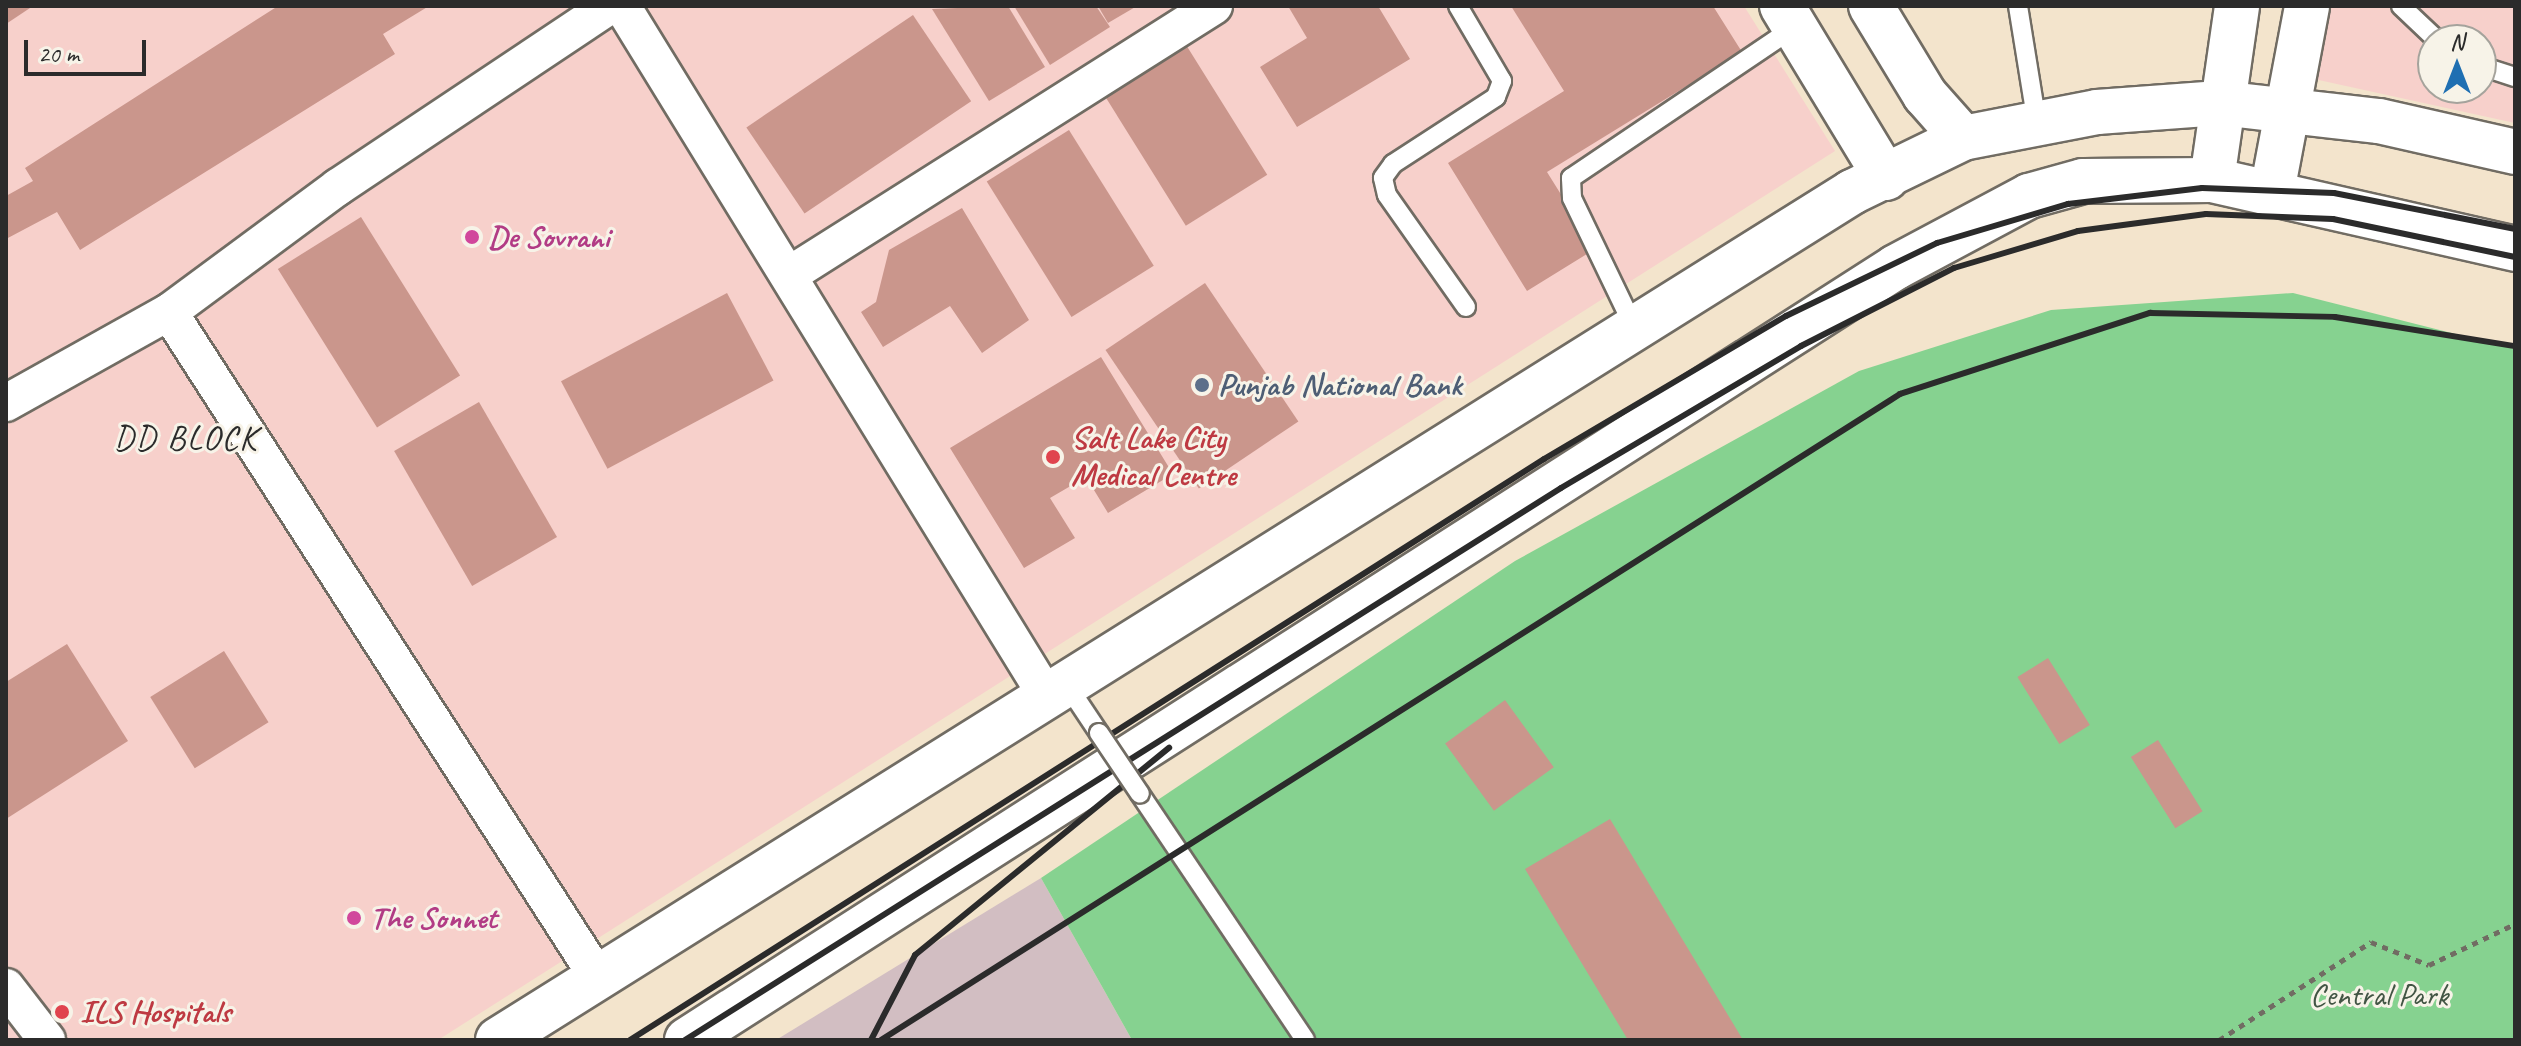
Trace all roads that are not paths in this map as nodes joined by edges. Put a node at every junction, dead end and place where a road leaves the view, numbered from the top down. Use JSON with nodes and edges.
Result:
{"nodes":[{"id":1,"x":609,"y":6,"type":"edge"},
{"id":2,"x":622,"y":6,"type":"edge"},
{"id":3,"x":1214,"y":6,"type":"edge"},
{"id":4,"x":1458,"y":6,"type":"edge"},
{"id":5,"x":1871,"y":6,"type":"edge"},
{"id":6,"x":2018,"y":6,"type":"edge"},
{"id":7,"x":2237,"y":6,"type":"edge"},
{"id":8,"x":2307,"y":6,"type":"edge"},
{"id":9,"x":2401,"y":6,"type":"edge"},
{"id":10,"x":1788,"y":17,"type":"edge"},
{"id":11,"x":2420,"y":24,"type":"edge"},
{"id":12,"x":2220,"y":103,"type":"junction"},
{"id":13,"x":2291,"y":111,"type":"junction"},
{"id":14,"x":2037,"y":123,"type":"junction"},
{"id":15,"x":1963,"y":138,"type":"junction"},
{"id":16,"x":2515,"y":152,"type":"edge"},
{"id":17,"x":1886,"y":178,"type":"junction"},
{"id":18,"x":2212,"y":180,"type":"junction"},
{"id":19,"x":2272,"y":192,"type":"junction"},
{"id":20,"x":2515,"y":249,"type":"edge"},
{"id":21,"x":789,"y":275,"type":"junction"},
{"id":22,"x":1466,"y":307,"type":"dead end"},
{"id":23,"x":169,"y":312,"type":"junction"},
{"id":24,"x":1634,"y":327,"type":"junction"},
{"id":25,"x":6,"y":403,"type":"edge"},
{"id":26,"x":1054,"y":686,"type":"junction"},
{"id":27,"x":597,"y":976,"type":"junction"},
{"id":28,"x":6,"y":987,"type":"edge"},
{"id":29,"x":47,"y":1040,"type":"edge"},
{"id":30,"x":498,"y":1040,"type":"edge"},
{"id":31,"x":687,"y":1040,"type":"edge"},
{"id":32,"x":1305,"y":1040,"type":"edge"}],
"edges":[{"from":1,"to":23,"type":"street"},
{"from":2,"to":21,"type":"street"},
{"from":3,"to":21,"type":"street"},
{"from":4,"to":22,"type":"lane"},
{"from":5,"to":15,"type":"main road"},
{"from":6,"to":14,"type":"lane"},
{"from":7,"to":12,"type":"main road"},
{"from":8,"to":13,"type":"main road"},
{"from":9,"to":11,"type":"lane"},
{"from":10,"to":17,"type":"main road"},
{"from":10,"to":24,"type":"lane"},
{"from":12,"to":13,"type":"main road"},
{"from":12,"to":14,"type":"main road"},
{"from":12,"to":18,"type":"main road"},
{"from":13,"to":16,"type":"main road"},
{"from":13,"to":19,"type":"main road"},
{"from":14,"to":15,"type":"main road"},
{"from":15,"to":17,"type":"main road"},
{"from":17,"to":24,"type":"main road"},
{"from":18,"to":19,"type":"main road"},
{"from":18,"to":31,"type":"main road"},
{"from":19,"to":20,"type":"main road"},
{"from":21,"to":26,"type":"street"},
{"from":23,"to":25,"type":"street"},
{"from":23,"to":27,"type":"street"},
{"from":24,"to":26,"type":"main road"},
{"from":26,"to":27,"type":"main road"},
{"from":26,"to":32,"type":"lane","bridge":true},
{"from":27,"to":30,"type":"main road"},
{"from":28,"to":29,"type":"street"}]}
